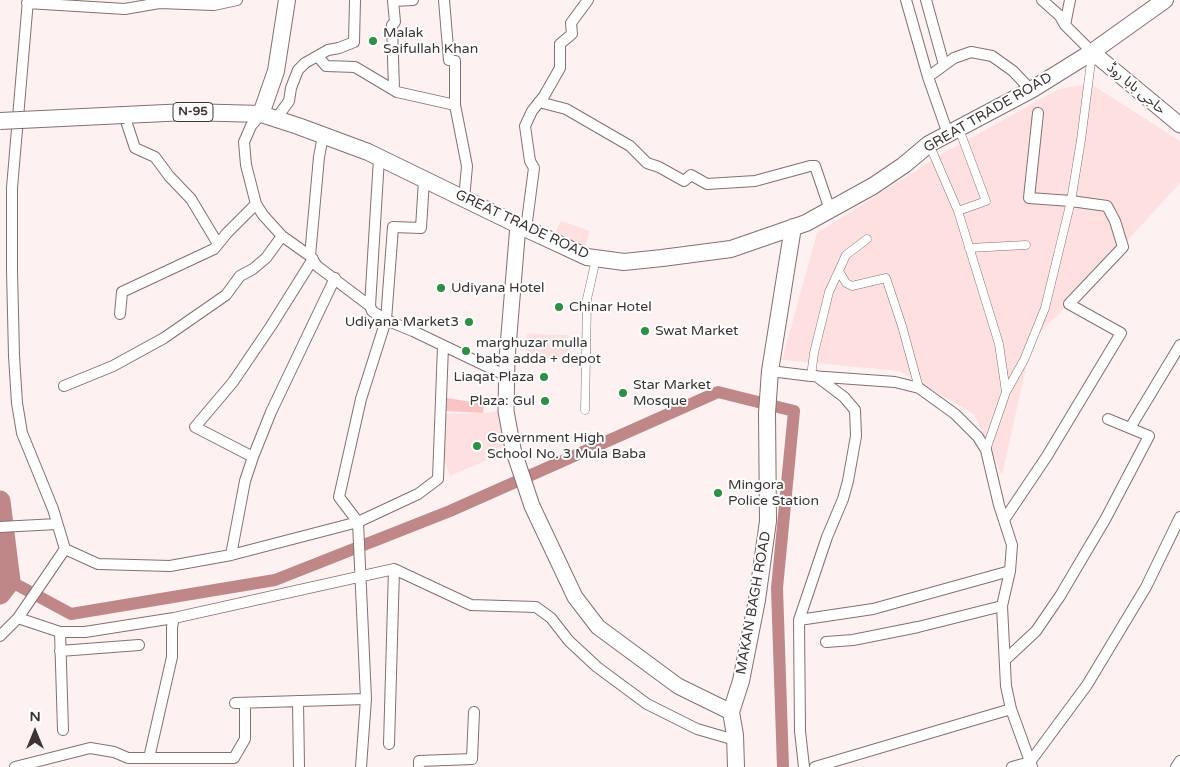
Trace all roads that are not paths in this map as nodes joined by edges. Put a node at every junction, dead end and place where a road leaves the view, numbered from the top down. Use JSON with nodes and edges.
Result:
{"nodes":[{"id":1,"x":237,"y":0,"type":"edge"},
{"id":2,"x":287,"y":0,"type":"edge"},
{"id":3,"x":354,"y":0,"type":"edge"},
{"id":4,"x":411,"y":0,"type":"edge"},
{"id":5,"x":444,"y":0,"type":"edge"},
{"id":6,"x":588,"y":0,"type":"edge"},
{"id":7,"x":906,"y":0,"type":"edge"},
{"id":8,"x":926,"y":0,"type":"edge"},
{"id":9,"x":1042,"y":0,"type":"edge"},
{"id":10,"x":1070,"y":0,"type":"edge"},
{"id":11,"x":28,"y":2,"type":"edge"},
{"id":12,"x":170,"y":2,"type":"edge"},
{"id":13,"x":1159,"y":2,"type":"edge"},
{"id":14,"x":1065,"y":25,"type":"junction"},
{"id":15,"x":1092,"y":52,"type":"junction"},
{"id":16,"x":319,"y":55,"type":"junction"},
{"id":17,"x":944,"y":65,"type":"junction"},
{"id":18,"x":928,"y":77,"type":"junction"},
{"id":19,"x":394,"y":90,"type":"junction"},
{"id":20,"x":1030,"y":90,"type":"junction"},
{"id":21,"x":539,"y":102,"type":"junction"},
{"id":22,"x":455,"y":104,"type":"junction"},
{"id":23,"x":1038,"y":113,"type":"dead end"},
{"id":24,"x":124,"y":115,"type":"junction"},
{"id":25,"x":269,"y":117,"type":"junction"},
{"id":26,"x":0,"y":121,"type":"edge"},
{"id":27,"x":1180,"y":125,"type":"edge"},
{"id":28,"x":953,"y":131,"type":"junction"},
{"id":29,"x":323,"y":136,"type":"junction"},
{"id":30,"x":929,"y":144,"type":"junction"},
{"id":31,"x":379,"y":158,"type":"junction"},
{"id":32,"x":424,"y":180,"type":"junction"},
{"id":33,"x":464,"y":200,"type":"junction"},
{"id":34,"x":1071,"y":201,"type":"junction"},
{"id":35,"x":256,"y":204,"type":"junction"},
{"id":36,"x":830,"y":210,"type":"junction"},
{"id":37,"x":958,"y":211,"type":"junction"},
{"id":38,"x":522,"y":227,"type":"junction"},
{"id":39,"x":793,"y":227,"type":"junction"},
{"id":40,"x":282,"y":236,"type":"junction"},
{"id":41,"x":867,"y":239,"type":"dead end"},
{"id":42,"x":218,"y":244,"type":"junction"},
{"id":43,"x":1026,"y":245,"type":"dead end"},
{"id":44,"x":969,"y":248,"type":"junction"},
{"id":45,"x":311,"y":258,"type":"junction"},
{"id":46,"x":596,"y":259,"type":"junction"},
{"id":47,"x":839,"y":271,"type":"junction"},
{"id":48,"x":335,"y":278,"type":"junction"},
{"id":49,"x":370,"y":306,"type":"junction"},
{"id":50,"x":120,"y":314,"type":"dead end"},
{"id":51,"x":386,"y":320,"type":"junction"},
{"id":52,"x":1180,"y":345,"type":"edge"},
{"id":53,"x":443,"y":346,"type":"junction"},
{"id":54,"x":770,"y":371,"type":"junction"},
{"id":55,"x":507,"y":376,"type":"junction"},
{"id":56,"x":813,"y":376,"type":"junction"},
{"id":57,"x":64,"y":386,"type":"dead end"},
{"id":58,"x":919,"y":388,"type":"junction"},
{"id":59,"x":1006,"y":392,"type":"junction"},
{"id":60,"x":585,"y":410,"type":"dead end"},
{"id":61,"x":1108,"y":418,"type":"dead end"},
{"id":62,"x":1130,"y":428,"type":"junction"},
{"id":63,"x":986,"y":450,"type":"junction"},
{"id":64,"x":253,"y":457,"type":"junction"},
{"id":65,"x":1180,"y":517,"type":"edge"},
{"id":66,"x":1004,"y":520,"type":"junction"},
{"id":67,"x":358,"y":522,"type":"junction"},
{"id":68,"x":54,"y":524,"type":"junction"},
{"id":69,"x":0,"y":527,"type":"edge"},
{"id":70,"x":65,"y":549,"type":"junction"},
{"id":71,"x":231,"y":555,"type":"junction"},
{"id":72,"x":394,"y":568,"type":"junction"},
{"id":73,"x":1010,"y":571,"type":"junction"},
{"id":74,"x":361,"y":576,"type":"junction"},
{"id":75,"x":1002,"y":606,"type":"junction"},
{"id":76,"x":18,"y":618,"type":"junction"},
{"id":77,"x":174,"y":618,"type":"junction"},
{"id":78,"x":799,"y":620,"type":"junction"},
{"id":79,"x":60,"y":632,"type":"junction"},
{"id":80,"x":0,"y":636,"type":"edge"},
{"id":81,"x":826,"y":642,"type":"dead end"},
{"id":82,"x":139,"y":645,"type":"dead end"},
{"id":83,"x":60,"y":651,"type":"junction"},
{"id":84,"x":1005,"y":660,"type":"junction"},
{"id":85,"x":366,"y":699,"type":"junction"},
{"id":86,"x":298,"y":701,"type":"junction"},
{"id":87,"x":1011,"y":709,"type":"junction"},
{"id":88,"x":474,"y":712,"type":"dead end"},
{"id":89,"x":731,"y":712,"type":"junction"},
{"id":90,"x":64,"y":730,"type":"dead end"},
{"id":91,"x":736,"y":740,"type":"junction"},
{"id":92,"x":389,"y":744,"type":"dead end"},
{"id":93,"x":148,"y":758,"type":"junction"},
{"id":94,"x":1180,"y":761,"type":"edge"},
{"id":95,"x":168,"y":762,"type":"edge"},
{"id":96,"x":448,"y":764,"type":"edge"},
{"id":97,"x":1031,"y":764,"type":"edge"},
{"id":98,"x":15,"y":767,"type":"edge"},
{"id":99,"x":299,"y":767,"type":"edge"},
{"id":100,"x":361,"y":767,"type":"edge"},
{"id":101,"x":419,"y":767,"type":"edge"},
{"id":102,"x":737,"y":767,"type":"edge"},
{"id":103,"x":804,"y":767,"type":"edge"},
{"id":104,"x":814,"y":767,"type":"edge"},
{"id":105,"x":1012,"y":767,"type":"edge"},
{"id":106,"x":1176,"y":767,"type":"edge"}],
"edges":[{"from":1,"to":12,"type":"street"},
{"from":2,"to":25,"type":"main road"},
{"from":3,"to":16,"type":"street"},
{"from":4,"to":19,"type":"street"},
{"from":5,"to":22,"type":"street"},
{"from":6,"to":21,"type":"street"},
{"from":7,"to":18,"type":"street"},
{"from":8,"to":17,"type":"street"},
{"from":9,"to":14,"type":"street"},
{"from":10,"to":14,"type":"street"},
{"from":11,"to":12,"type":"street"},
{"from":11,"to":68,"type":"street"},
{"from":13,"to":15,"type":"main road","name":"GREAT TRADE ROAD"},
{"from":14,"to":15,"type":"street"},
{"from":15,"to":20,"type":"main road","name":"GREAT TRADE ROAD"},
{"from":15,"to":27,"type":"main road","name":"حاجی بابا روڈ"},
{"from":15,"to":34,"type":"street"},
{"from":16,"to":19,"type":"street"},
{"from":16,"to":25,"type":"street"},
{"from":17,"to":18,"type":"street"},
{"from":17,"to":20,"type":"street"},
{"from":18,"to":28,"type":"street"},
{"from":19,"to":22,"type":"street"},
{"from":20,"to":28,"type":"main road","name":"GREAT TRADE ROAD"},
{"from":21,"to":36,"type":"street"},
{"from":21,"to":38,"type":"street"},
{"from":22,"to":33,"type":"street"},
{"from":23,"to":34,"type":"street"},
{"from":24,"to":25,"type":"main road","name":"GREAT TRADE ROAD","number":"N-95"},
{"from":24,"to":26,"type":"main road","number":"N-95","bridge":true},
{"from":24,"to":42,"type":"street"},
{"from":25,"to":29,"type":"main road","name":"GREAT TRADE ROAD"},
{"from":25,"to":35,"type":"street"},
{"from":28,"to":30,"type":"main road","name":"GREAT TRADE ROAD"},
{"from":28,"to":37,"type":"street"},
{"from":29,"to":31,"type":"main road","name":"GREAT TRADE ROAD"},
{"from":29,"to":45,"type":"street"},
{"from":30,"to":36,"type":"main road","name":"GREAT TRADE ROAD"},
{"from":30,"to":37,"type":"street"},
{"from":31,"to":32,"type":"main road","name":"GREAT TRADE ROAD"},
{"from":31,"to":49,"type":"street"},
{"from":32,"to":33,"type":"main road","name":"GREAT TRADE ROAD"},
{"from":32,"to":51,"type":"street"},
{"from":33,"to":38,"type":"main road","name":"GREAT TRADE ROAD"},
{"from":34,"to":59,"type":"street"},
{"from":34,"to":66,"type":"street"},
{"from":35,"to":40,"type":"street"},
{"from":35,"to":42,"type":"street"},
{"from":36,"to":39,"type":"main road","name":"GREAT TRADE ROAD"},
{"from":37,"to":44,"type":"street"},
{"from":38,"to":46,"type":"main road","name":"GREAT TRADE ROAD"},
{"from":38,"to":55,"type":"main road"},
{"from":39,"to":46,"type":"main road","name":"GREAT TRADE ROAD"},
{"from":39,"to":54,"type":"main road","name":"MAKAN BAGH ROAD"},
{"from":40,"to":45,"type":"street"},
{"from":40,"to":57,"type":"street"},
{"from":41,"to":47,"type":"street"},
{"from":42,"to":50,"type":"street"},
{"from":43,"to":44,"type":"street"},
{"from":44,"to":59,"type":"street"},
{"from":45,"to":48,"type":"street"},
{"from":45,"to":64,"type":"street"},
{"from":46,"to":60,"type":"street"},
{"from":47,"to":56,"type":"street"},
{"from":47,"to":58,"type":"street"},
{"from":48,"to":49,"type":"street"},
{"from":48,"to":64,"type":"street"},
{"from":49,"to":51,"type":"street"},
{"from":51,"to":53,"type":"street"},
{"from":51,"to":67,"type":"street"},
{"from":52,"to":62,"type":"street"},
{"from":53,"to":55,"type":"street"},
{"from":53,"to":67,"type":"street"},
{"from":54,"to":56,"type":"street"},
{"from":54,"to":89,"type":"main road","name":"MAKAN BAGH ROAD"},
{"from":55,"to":89,"type":"main road"},
{"from":56,"to":58,"type":"street"},
{"from":56,"to":78,"type":"street"},
{"from":58,"to":63,"type":"street"},
{"from":59,"to":63,"type":"street"},
{"from":61,"to":62,"type":"street"},
{"from":62,"to":84,"type":"street"},
{"from":63,"to":66,"type":"street"},
{"from":64,"to":71,"type":"street"},
{"from":65,"to":97,"type":"street"},
{"from":66,"to":73,"type":"street"},
{"from":67,"to":71,"type":"street"},
{"from":67,"to":74,"type":"street"},
{"from":68,"to":69,"type":"street"},
{"from":68,"to":70,"type":"street"},
{"from":70,"to":71,"type":"street"},
{"from":70,"to":76,"type":"street"},
{"from":72,"to":74,"type":"street"},
{"from":72,"to":91,"type":"street"},
{"from":72,"to":92,"type":"street"},
{"from":73,"to":75,"type":"street"},
{"from":73,"to":78,"type":"street"},
{"from":74,"to":77,"type":"street"},
{"from":74,"to":85,"type":"street"},
{"from":75,"to":81,"type":"street"},
{"from":75,"to":84,"type":"street"},
{"from":76,"to":79,"type":"street"},
{"from":76,"to":80,"type":"street"},
{"from":77,"to":79,"type":"street"},
{"from":77,"to":93,"type":"street"},
{"from":78,"to":103,"type":"street"},
{"from":79,"to":83,"type":"street"},
{"from":82,"to":83,"type":"street"},
{"from":83,"to":90,"type":"street"},
{"from":84,"to":87,"type":"street"},
{"from":85,"to":86,"type":"street"},
{"from":85,"to":100,"type":"street"},
{"from":86,"to":95,"type":"street"},
{"from":86,"to":99,"type":"street"},
{"from":87,"to":97,"type":"street"},
{"from":87,"to":104,"type":"street"},
{"from":88,"to":96,"type":"street"},
{"from":89,"to":91,"type":"main road","name":"MAKAN BAGH ROAD"},
{"from":91,"to":102,"type":"main road","name":"MAKAN BAGH ROAD"},
{"from":93,"to":95,"type":"street"},
{"from":93,"to":98,"type":"street"},
{"from":94,"to":106,"type":"street"},
{"from":96,"to":101,"type":"street"},
{"from":97,"to":105,"type":"street"}]}
